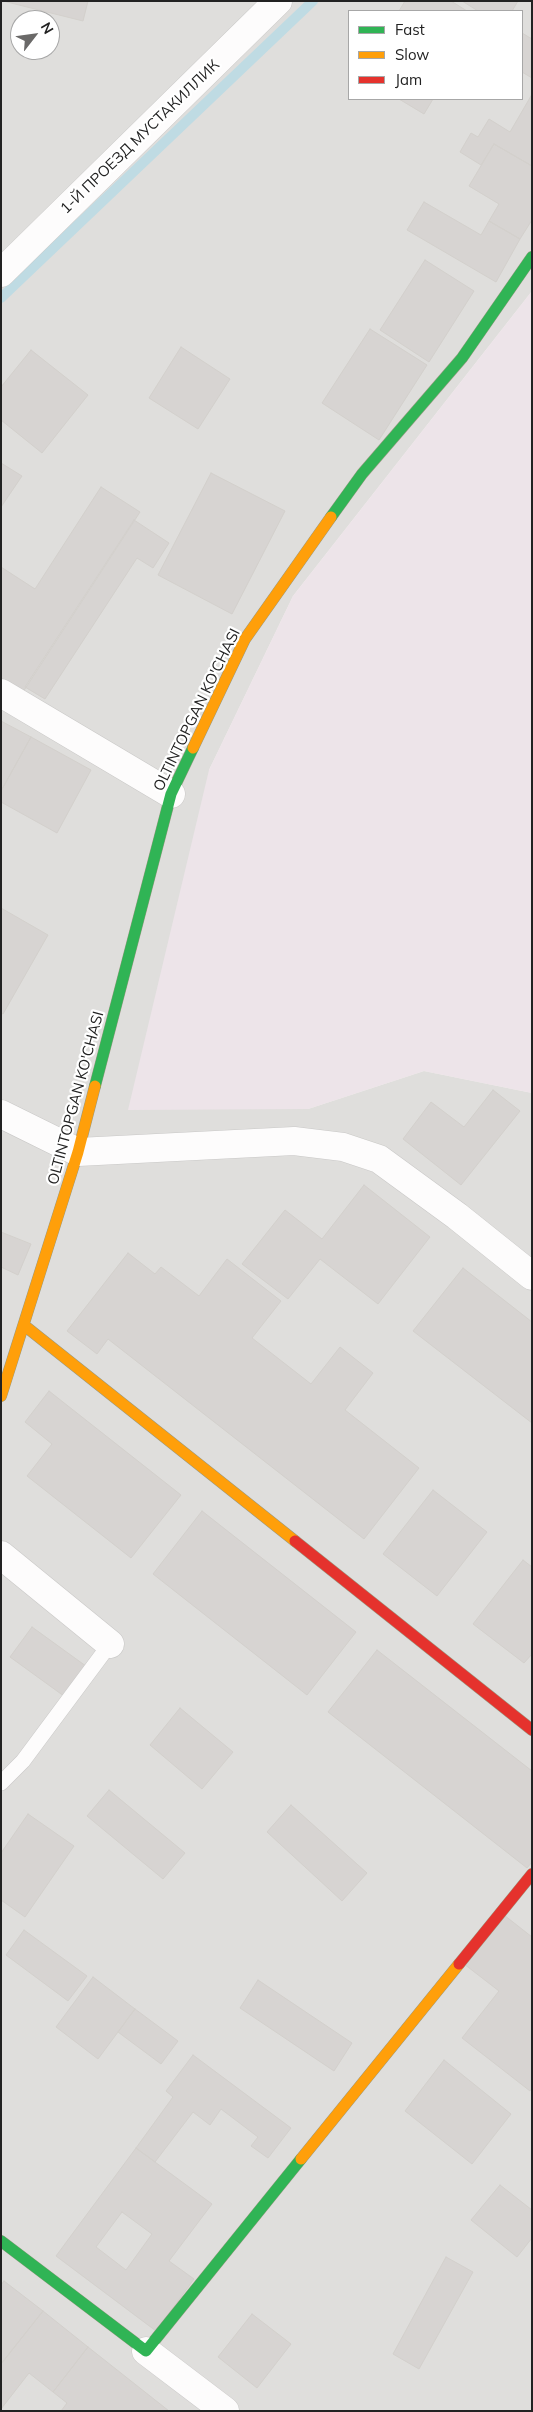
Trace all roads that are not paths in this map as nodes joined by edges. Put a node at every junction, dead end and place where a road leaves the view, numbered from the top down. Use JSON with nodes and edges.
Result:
{"nodes":[{"id":1,"x":270,"y":4,"type":"edge"},
{"id":2,"x":532,"y":257,"type":"edge"},
{"id":3,"x":1,"y":273,"type":"edge"},
{"id":4,"x":1,"y":693,"type":"edge"},
{"id":5,"x":171,"y":794,"type":"junction"},
{"id":6,"x":1,"y":1114,"type":"edge"},
{"id":7,"x":78,"y":1152,"type":"junction"},
{"id":8,"x":532,"y":1276,"type":"edge"},
{"id":9,"x":25,"y":1326,"type":"junction"},
{"id":10,"x":1,"y":1396,"type":"edge"},
{"id":11,"x":1,"y":1555,"type":"edge"},
{"id":12,"x":110,"y":1644,"type":"joint"},
{"id":13,"x":532,"y":1730,"type":"edge"},
{"id":14,"x":1,"y":1784,"type":"edge"},
{"id":15,"x":532,"y":1874,"type":"edge"},
{"id":16,"x":1,"y":2241,"type":"edge"},
{"id":17,"x":146,"y":2350,"type":"junction"},
{"id":18,"x":225,"y":2411,"type":"edge"}],
"edges":[{"from":1,"to":3,"type":"street","name":"1-Й ПРОЕЗД МУСТАКИЛЛИК"},
{"from":2,"to":5,"type":"street","name":"OLTINTOPGAN KO'CHASI"},
{"from":4,"to":5,"type":"street"},
{"from":5,"to":7,"type":"street","name":"OLTINTOPGAN KO'CHASI"},
{"from":6,"to":7,"type":"street"},
{"from":7,"to":8,"type":"street"},
{"from":7,"to":9,"type":"street","name":"OLTINTOPGAN KO'CHASI"},
{"from":9,"to":10,"type":"street","name":"OLTINTOPGAN KO'CHASI"},
{"from":9,"to":13,"type":"street"},
{"from":11,"to":12,"type":"street"},
{"from":12,"to":14,"type":"lane"},
{"from":15,"to":17,"type":"street"},
{"from":16,"to":17,"type":"street"},
{"from":17,"to":18,"type":"street"}]}
